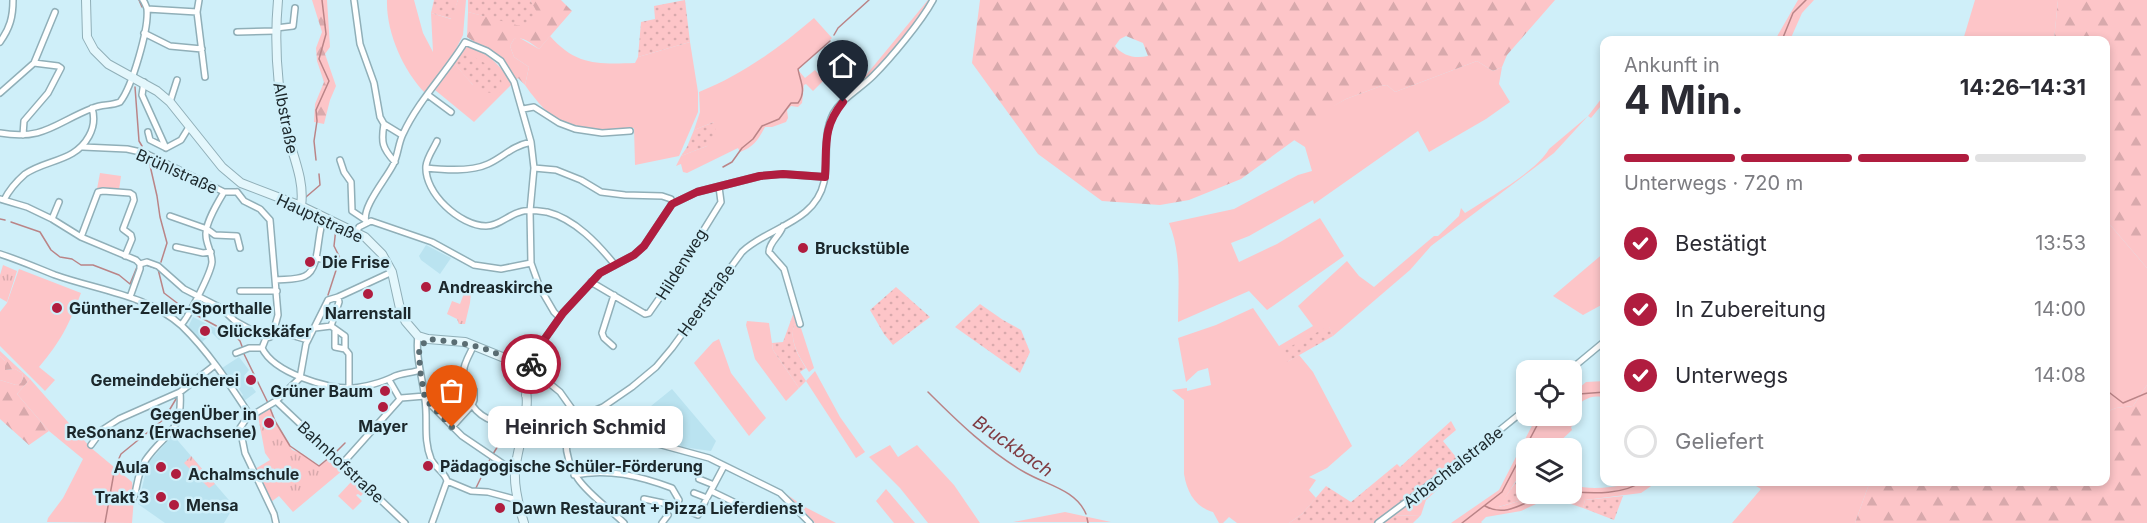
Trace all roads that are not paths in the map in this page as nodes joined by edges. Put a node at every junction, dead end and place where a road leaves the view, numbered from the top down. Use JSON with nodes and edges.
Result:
{"nodes":[{"id":1,"x":13,"y":0,"type":"edge"},
{"id":2,"x":86,"y":0,"type":"edge"},
{"id":3,"x":143,"y":0,"type":"edge"},
{"id":4,"x":199,"y":0,"type":"edge"},
{"id":5,"x":278,"y":0,"type":"edge"},
{"id":6,"x":354,"y":0,"type":"edge"},
{"id":7,"x":933,"y":0,"type":"edge"},
{"id":8,"x":295,"y":8,"type":"dead end"},
{"id":9,"x":147,"y":9,"type":"junction"},
{"id":10,"x":55,"y":12,"type":"dead end"},
{"id":11,"x":197,"y":12,"type":"junction"},
{"id":12,"x":275,"y":29,"type":"junction"},
{"id":13,"x":237,"y":32,"type":"dead end"},
{"id":14,"x":144,"y":33,"type":"junction"},
{"id":15,"x":0,"y":42,"type":"edge"},
{"id":16,"x":202,"y":49,"type":"junction"},
{"id":17,"x":34,"y":63,"type":"junction"},
{"id":18,"x":134,"y":76,"type":"junction"},
{"id":19,"x":205,"y":76,"type":"dead end"},
{"id":20,"x":177,"y":80,"type":"dead end"},
{"id":21,"x":144,"y":82,"type":"junction"},
{"id":22,"x":0,"y":93,"type":"edge"},
{"id":23,"x":428,"y":95,"type":"junction"},
{"id":24,"x":170,"y":102,"type":"junction"},
{"id":25,"x":92,"y":108,"type":"junction"},
{"id":26,"x":523,"y":109,"type":"junction"},
{"id":27,"x":451,"y":112,"type":"dead end"},
{"id":28,"x":384,"y":124,"type":"junction"},
{"id":29,"x":189,"y":128,"type":"junction"},
{"id":30,"x":630,"y":131,"type":"dead end"},
{"id":31,"x":148,"y":132,"type":"dead end"},
{"id":32,"x":0,"y":133,"type":"edge"},
{"id":33,"x":23,"y":135,"type":"junction"},
{"id":34,"x":402,"y":135,"type":"junction"},
{"id":35,"x":437,"y":141,"type":"dead end"},
{"id":36,"x":531,"y":142,"type":"junction"},
{"id":37,"x":82,"y":147,"type":"junction"},
{"id":38,"x":166,"y":147,"type":"junction"},
{"id":39,"x":340,"y":160,"type":"dead end"},
{"id":40,"x":395,"y":162,"type":"junction"},
{"id":41,"x":426,"y":168,"type":"junction"},
{"id":42,"x":534,"y":168,"type":"junction"},
{"id":43,"x":825,"y":177,"type":"junction"},
{"id":44,"x":241,"y":183,"type":"junction"},
{"id":45,"x":719,"y":187,"type":"junction"},
{"id":46,"x":224,"y":192,"type":"junction"},
{"id":47,"x":237,"y":192,"type":"junction"},
{"id":48,"x":2,"y":199,"type":"edge"},
{"id":49,"x":59,"y":202,"type":"dead end"},
{"id":50,"x":672,"y":204,"type":"junction"},
{"id":51,"x":301,"y":206,"type":"junction"},
{"id":52,"x":530,"y":211,"type":"junction"},
{"id":53,"x":170,"y":216,"type":"dead end"},
{"id":54,"x":324,"y":218,"type":"junction"},
{"id":55,"x":52,"y":219,"type":"junction"},
{"id":56,"x":365,"y":221,"type":"junction"},
{"id":57,"x":783,"y":226,"type":"junction"},
{"id":58,"x":207,"y":229,"type":"junction"},
{"id":59,"x":357,"y":233,"type":"junction"},
{"id":60,"x":81,"y":237,"type":"junction"},
{"id":61,"x":176,"y":247,"type":"dead end"},
{"id":62,"x":240,"y":248,"type":"dead end"},
{"id":63,"x":211,"y":252,"type":"junction"},
{"id":64,"x":0,"y":254,"type":"edge"},
{"id":65,"x":125,"y":256,"type":"junction"},
{"id":66,"x":316,"y":258,"type":"junction"},
{"id":67,"x":337,"y":262,"type":"dead end"},
{"id":68,"x":531,"y":263,"type":"junction"},
{"id":69,"x":140,"y":264,"type":"junction"},
{"id":70,"x":615,"y":265,"type":"junction"},
{"id":71,"x":392,"y":272,"type":"junction"},
{"id":72,"x":276,"y":280,"type":"junction"},
{"id":73,"x":591,"y":282,"type":"junction"},
{"id":74,"x":240,"y":291,"type":"dead end"},
{"id":75,"x":277,"y":291,"type":"junction"},
{"id":76,"x":197,"y":296,"type":"junction"},
{"id":77,"x":614,"y":296,"type":"junction"},
{"id":78,"x":130,"y":297,"type":"junction"},
{"id":79,"x":339,"y":297,"type":"junction"},
{"id":80,"x":561,"y":315,"type":"junction"},
{"id":81,"x":800,"y":324,"type":"dead end"},
{"id":82,"x":181,"y":326,"type":"junction"},
{"id":83,"x":315,"y":328,"type":"junction"},
{"id":84,"x":333,"y":328,"type":"junction"},
{"id":85,"x":274,"y":330,"type":"junction"},
{"id":86,"x":418,"y":336,"type":"junction"},
{"id":87,"x":266,"y":338,"type":"junction"},
{"id":88,"x":428,"y":339,"type":"junction"},
{"id":89,"x":308,"y":340,"type":"junction"},
{"id":90,"x":474,"y":345,"type":"junction"},
{"id":91,"x":1600,"y":345,"type":"edge"},
{"id":92,"x":613,"y":346,"type":"dead end"},
{"id":93,"x":262,"y":348,"type":"junction"},
{"id":94,"x":419,"y":348,"type":"junction"},
{"id":95,"x":345,"y":349,"type":"junction"},
{"id":96,"x":236,"y":353,"type":"dead end"},
{"id":97,"x":1582,"y":360,"type":"edge"},
{"id":98,"x":216,"y":365,"type":"junction"},
{"id":99,"x":420,"y":370,"type":"junction"},
{"id":100,"x":455,"y":370,"type":"dead end"},
{"id":101,"x":528,"y":371,"type":"junction"},
{"id":102,"x":300,"y":378,"type":"junction"},
{"id":103,"x":389,"y":380,"type":"junction"},
{"id":104,"x":466,"y":382,"type":"junction"},
{"id":105,"x":349,"y":388,"type":"junction"},
{"id":106,"x":180,"y":392,"type":"junction"},
{"id":107,"x":425,"y":398,"type":"junction"},
{"id":108,"x":400,"y":399,"type":"junction"},
{"id":109,"x":276,"y":401,"type":"junction"},
{"id":110,"x":472,"y":405,"type":"junction"},
{"id":111,"x":577,"y":415,"type":"junction"},
{"id":112,"x":251,"y":417,"type":"junction"},
{"id":113,"x":1516,"y":417,"type":"edge"},
{"id":114,"x":523,"y":426,"type":"junction"},
{"id":115,"x":452,"y":427,"type":"junction"},
{"id":116,"x":91,"y":445,"type":"dead end"},
{"id":117,"x":342,"y":464,"type":"junction"},
{"id":118,"x":724,"y":466,"type":"junction"},
{"id":119,"x":515,"y":472,"type":"junction"},
{"id":120,"x":574,"y":475,"type":"junction"},
{"id":121,"x":699,"y":479,"type":"dead end"},
{"id":122,"x":447,"y":481,"type":"junction"},
{"id":123,"x":713,"y":488,"type":"junction"},
{"id":124,"x":694,"y":493,"type":"dead end"},
{"id":125,"x":134,"y":498,"type":"dead end"},
{"id":126,"x":707,"y":498,"type":"junction"},
{"id":127,"x":644,"y":499,"type":"dead end"},
{"id":128,"x":518,"y":500,"type":"junction"},
{"id":129,"x":676,"y":506,"type":"junction"},
{"id":130,"x":744,"y":507,"type":"dead end"},
{"id":131,"x":668,"y":515,"type":"dead end"},
{"id":132,"x":276,"y":523,"type":"edge"},
{"id":133,"x":405,"y":523,"type":"edge"},
{"id":134,"x":432,"y":523,"type":"edge"},
{"id":135,"x":524,"y":523,"type":"edge"},
{"id":136,"x":624,"y":523,"type":"edge"},
{"id":137,"x":662,"y":523,"type":"edge"},
{"id":138,"x":810,"y":523,"type":"edge"},
{"id":139,"x":1378,"y":523,"type":"edge"}],
"edges":[{"from":1,"to":15,"type":"street"},
{"from":2,"to":18,"type":"main road","name":"Hauptstraße"},
{"from":3,"to":9,"type":"street"},
{"from":4,"to":11,"type":"street"},
{"from":5,"to":12,"type":"main road","name":"Albstraße"},
{"from":6,"to":28,"type":"street"},
{"from":7,"to":43,"type":"street"},
{"from":8,"to":12,"type":"street"},
{"from":9,"to":11,"type":"street"},
{"from":9,"to":14,"type":"street"},
{"from":10,"to":17,"type":"street"},
{"from":11,"to":16,"type":"street"},
{"from":12,"to":13,"type":"street"},
{"from":12,"to":51,"type":"main road","name":"Albstraße"},
{"from":14,"to":16,"type":"street"},
{"from":14,"to":18,"type":"street"},
{"from":16,"to":19,"type":"street"},
{"from":17,"to":22,"type":"street"},
{"from":17,"to":33,"type":"street"},
{"from":18,"to":21,"type":"main road","name":"Hauptstraße"},
{"from":18,"to":25,"type":"street"},
{"from":20,"to":24,"type":"street"},
{"from":21,"to":24,"type":"main road","name":"Hauptstraße"},
{"from":21,"to":38,"type":"street"},
{"from":23,"to":26,"type":"street"},
{"from":23,"to":27,"type":"street"},
{"from":23,"to":34,"type":"street"},
{"from":24,"to":29,"type":"main road","name":"Hauptstraße"},
{"from":25,"to":33,"type":"street"},
{"from":25,"to":37,"type":"street"},
{"from":26,"to":30,"type":"street"},
{"from":26,"to":36,"type":"street"},
{"from":28,"to":34,"type":"street"},
{"from":28,"to":40,"type":"street"},
{"from":29,"to":38,"type":"street"},
{"from":29,"to":44,"type":"main road","name":"Hauptstraße"},
{"from":31,"to":38,"type":"street"},
{"from":32,"to":33,"type":"street"},
{"from":34,"to":40,"type":"street"},
{"from":35,"to":41,"type":"street"},
{"from":36,"to":41,"type":"street"},
{"from":36,"to":42,"type":"street"},
{"from":37,"to":46,"type":"street","name":"Brühlstraße"},
{"from":37,"to":48,"type":"street"},
{"from":39,"to":56,"type":"street"},
{"from":40,"to":56,"type":"street"},
{"from":41,"to":52,"type":"street"},
{"from":42,"to":50,"type":"street"},
{"from":42,"to":52,"type":"street"},
{"from":43,"to":45,"type":"street"},
{"from":43,"to":57,"type":"street","name":"Heerstraße"},
{"from":44,"to":47,"type":"street"},
{"from":44,"to":51,"type":"main road","name":"Hauptstraße"},
{"from":45,"to":50,"type":"street"},
{"from":45,"to":77,"type":"street","name":"Hildenweg"},
{"from":46,"to":47,"type":"street","name":"Brühlstraße"},
{"from":46,"to":58,"type":"street"},
{"from":47,"to":72,"type":"street"},
{"from":48,"to":55,"type":"street"},
{"from":49,"to":55,"type":"street"},
{"from":50,"to":70,"type":"street"},
{"from":51,"to":54,"type":"main road","name":"Hauptstraße"},
{"from":52,"to":68,"type":"street"},
{"from":52,"to":70,"type":"street"},
{"from":53,"to":58,"type":"street"},
{"from":54,"to":59,"type":"main road","name":"Hauptstraße"},
{"from":54,"to":66,"type":"street"},
{"from":55,"to":60,"type":"street"},
{"from":56,"to":59,"type":"street"},
{"from":56,"to":68,"type":"street"},
{"from":57,"to":81,"type":"street"},
{"from":57,"to":111,"type":"street","name":"Heerstraße"},
{"from":58,"to":62,"type":"street"},
{"from":58,"to":63,"type":"street"},
{"from":59,"to":71,"type":"main road","name":"Hauptstraße"},
{"from":60,"to":65,"type":"street"},
{"from":60,"to":65,"type":"street"},
{"from":61,"to":63,"type":"street"},
{"from":63,"to":76,"type":"street"},
{"from":64,"to":78,"type":"street"},
{"from":65,"to":69,"type":"street"},
{"from":66,"to":67,"type":"street"},
{"from":66,"to":72,"type":"street"},
{"from":68,"to":80,"type":"street"},
{"from":69,"to":76,"type":"street"},
{"from":69,"to":78,"type":"street"},
{"from":70,"to":73,"type":"street"},
{"from":71,"to":79,"type":"street"},
{"from":71,"to":86,"type":"main road","name":"Hauptstraße"},
{"from":72,"to":75,"type":"street"},
{"from":73,"to":77,"type":"street","name":"Hildenweg"},
{"from":73,"to":80,"type":"street"},
{"from":74,"to":75,"type":"street"},
{"from":75,"to":85,"type":"street"},
{"from":76,"to":82,"type":"street"},
{"from":76,"to":87,"type":"street"},
{"from":77,"to":92,"type":"street"},
{"from":78,"to":82,"type":"street"},
{"from":79,"to":83,"type":"street"},
{"from":79,"to":84,"type":"street"},
{"from":80,"to":101,"type":"street"},
{"from":82,"to":98,"type":"street"},
{"from":83,"to":84,"type":"street"},
{"from":83,"to":89,"type":"street"},
{"from":84,"to":95,"type":"street"},
{"from":84,"to":95,"type":"street"},
{"from":85,"to":87,"type":"street"},
{"from":85,"to":89,"type":"street"},
{"from":86,"to":88,"type":"main road"},
{"from":86,"to":94,"type":"street"},
{"from":87,"to":93,"type":"street"},
{"from":88,"to":90,"type":"main road"},
{"from":88,"to":94,"type":"street"},
{"from":89,"to":102,"type":"street"},
{"from":90,"to":101,"type":"main road"},
{"from":90,"to":104,"type":"street"},
{"from":91,"to":97,"type":"street"},
{"from":93,"to":96,"type":"street"},
{"from":93,"to":102,"type":"street"},
{"from":94,"to":99,"type":"street"},
{"from":95,"to":105,"type":"street"},
{"from":98,"to":106,"type":"street"},
{"from":98,"to":112,"type":"street"},
{"from":99,"to":103,"type":"street"},
{"from":99,"to":107,"type":"street"},
{"from":100,"to":104,"type":"street"},
{"from":101,"to":111,"type":"street"},
{"from":101,"to":114,"type":"main road"},
{"from":102,"to":105,"type":"street"},
{"from":102,"to":109,"type":"street"},
{"from":103,"to":105,"type":"street"},
{"from":103,"to":108,"type":"street"},
{"from":104,"to":110,"type":"street"},
{"from":106,"to":116,"type":"street"},
{"from":106,"to":125,"type":"street"},
{"from":107,"to":108,"type":"street"},
{"from":107,"to":115,"type":"street"},
{"from":107,"to":122,"type":"street"},
{"from":108,"to":117,"type":"street"},
{"from":109,"to":112,"type":"street"},
{"from":109,"to":117,"type":"street","name":"Bahnhofstraße"},
{"from":110,"to":114,"type":"street"},
{"from":110,"to":115,"type":"street"},
{"from":111,"to":118,"type":"street"},
{"from":111,"to":120,"type":"street"},
{"from":112,"to":132,"type":"street"},
{"from":113,"to":139,"type":"street","name":"Arbachtalstraße"},
{"from":114,"to":119,"type":"main road"},
{"from":115,"to":119,"type":"street"},
{"from":117,"to":133,"type":"street","name":"Bahnhofstraße"},
{"from":118,"to":123,"type":"street"},
{"from":118,"to":138,"type":"street"},
{"from":119,"to":128,"type":"main road"},
{"from":120,"to":129,"type":"street"},
{"from":120,"to":136,"type":"street"},
{"from":121,"to":123,"type":"street"},
{"from":122,"to":128,"type":"street"},
{"from":122,"to":134,"type":"street"},
{"from":123,"to":126,"type":"street"},
{"from":123,"to":130,"type":"street"},
{"from":124,"to":126,"type":"street"},
{"from":126,"to":129,"type":"street"},
{"from":127,"to":129,"type":"street"},
{"from":128,"to":135,"type":"main road"},
{"from":131,"to":137,"type":"street"}]}
